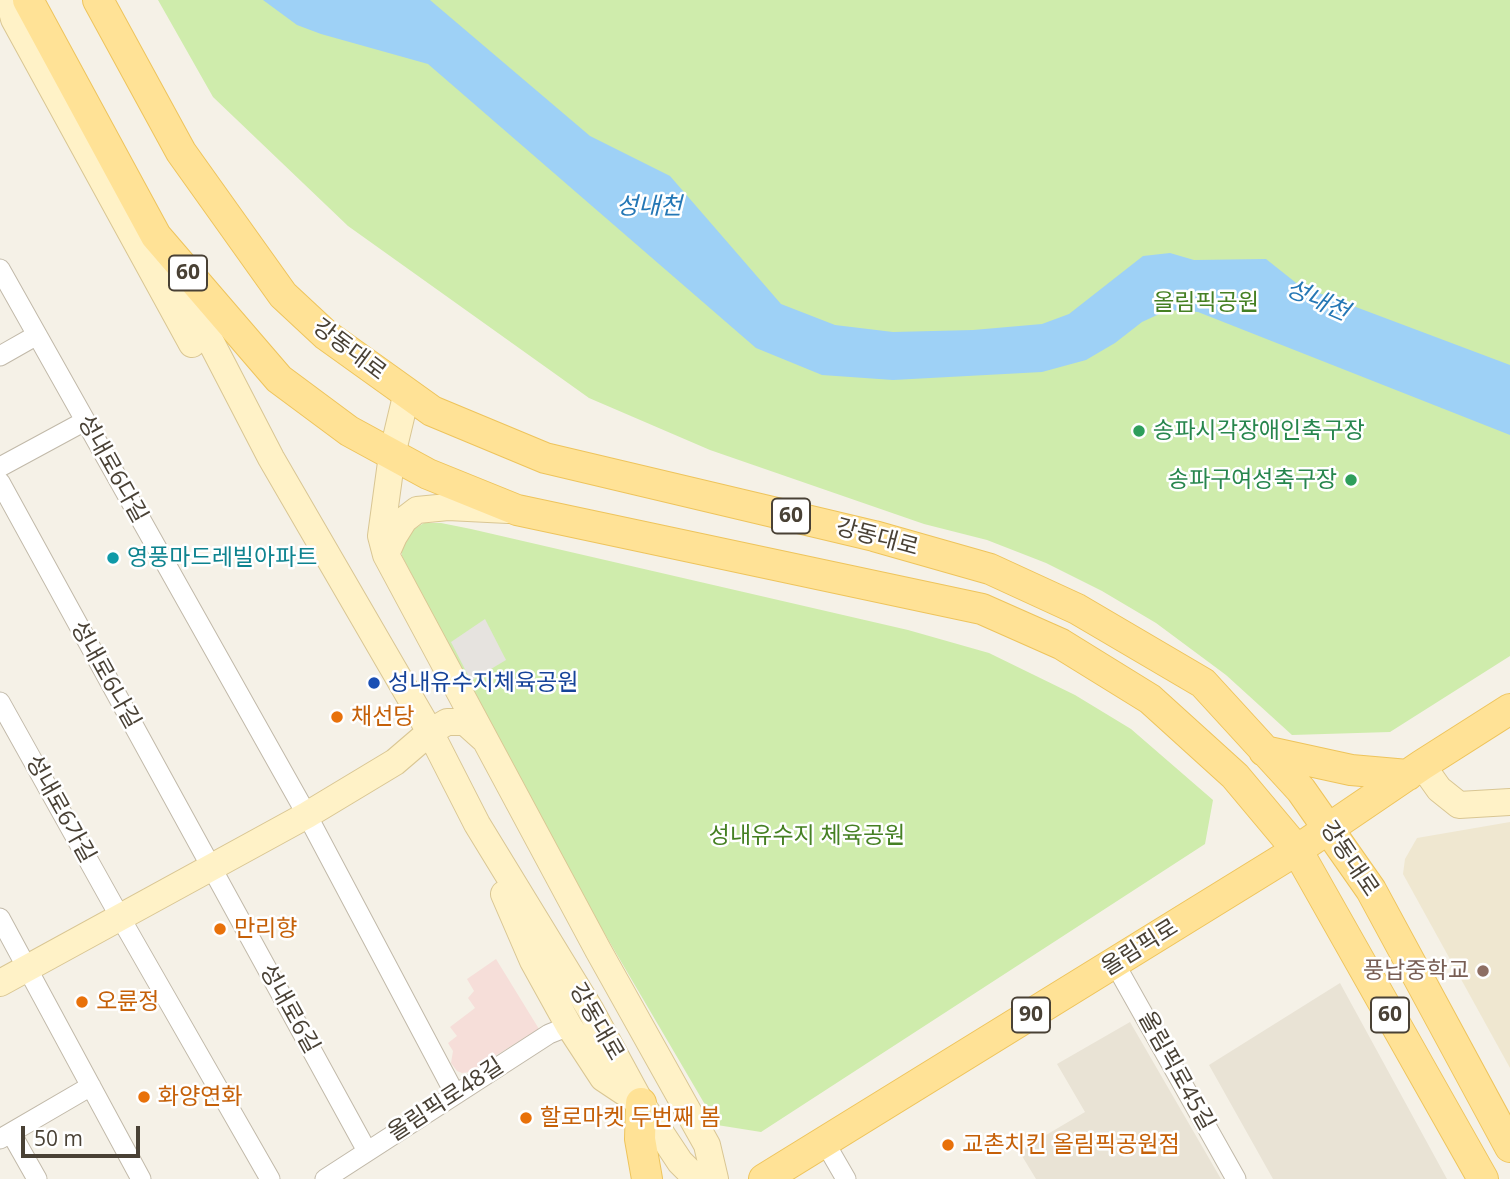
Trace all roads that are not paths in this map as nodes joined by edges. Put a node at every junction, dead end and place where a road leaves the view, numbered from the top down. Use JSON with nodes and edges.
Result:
{"nodes":[{"id":1,"x":9,"y":0,"type":"edge"},
{"id":2,"x":28,"y":0,"type":"edge"},
{"id":3,"x":98,"y":0,"type":"edge"},
{"id":4,"x":156,"y":236,"type":"junction"},
{"id":5,"x":0,"y":269,"type":"edge"},
{"id":6,"x":37,"y":335,"type":"junction"},
{"id":7,"x":0,"y":356,"type":"edge"},
{"id":8,"x":407,"y":392,"type":"junction"},
{"id":9,"x":85,"y":421,"type":"junction"},
{"id":10,"x":392,"y":455,"type":"junction"},
{"id":11,"x":0,"y":467,"type":"edge"},
{"id":12,"x":0,"y":482,"type":"edge"},
{"id":13,"x":517,"y":510,"type":"junction"},
{"id":14,"x":386,"y":555,"type":"junction"},
{"id":15,"x":385,"y":658,"type":"junction"},
{"id":16,"x":0,"y":702,"type":"edge"},
{"id":17,"x":1510,"y":709,"type":"edge"},
{"id":18,"x":430,"y":732,"type":"junction"},
{"id":19,"x":485,"y":740,"type":"junction"},
{"id":20,"x":1264,"y":751,"type":"junction"},
{"id":21,"x":1415,"y":770,"type":"junction"},
{"id":22,"x":1510,"y":802,"type":"edge"},
{"id":23,"x":307,"y":815,"type":"junction"},
{"id":24,"x":477,"y":824,"type":"junction"},
{"id":25,"x":1329,"y":828,"type":"junction"},
{"id":26,"x":1297,"y":850,"type":"junction"},
{"id":27,"x":211,"y":867,"type":"junction"},
{"id":28,"x":120,"y":917,"type":"junction"},
{"id":29,"x":0,"y":918,"type":"edge"},
{"id":30,"x":1115,"y":964,"type":"junction"},
{"id":31,"x":28,"y":967,"type":"junction"},
{"id":32,"x":0,"y":983,"type":"edge"},
{"id":33,"x":569,"y":1026,"type":"junction"},
{"id":34,"x":91,"y":1086,"type":"junction"},
{"id":35,"x":455,"y":1094,"type":"junction"},
{"id":36,"x":641,"y":1104,"type":"junction"},
{"id":37,"x":6,"y":1136,"type":"edge"},
{"id":38,"x":824,"y":1141,"type":"junction"},
{"id":39,"x":1510,"y":1147,"type":"edge"},
{"id":40,"x":367,"y":1151,"type":"junction"},
{"id":41,"x":37,"y":1179,"type":"edge"},
{"id":42,"x":141,"y":1179,"type":"edge"},
{"id":43,"x":271,"y":1179,"type":"edge"},
{"id":44,"x":325,"y":1179,"type":"edge"},
{"id":45,"x":647,"y":1179,"type":"edge"},
{"id":46,"x":697,"y":1179,"type":"edge"},
{"id":47,"x":715,"y":1179,"type":"edge"},
{"id":48,"x":764,"y":1179,"type":"edge"},
{"id":49,"x":846,"y":1179,"type":"edge"},
{"id":50,"x":1236,"y":1179,"type":"edge"},
{"id":51,"x":1483,"y":1179,"type":"edge"}],
"edges":[{"from":1,"to":15,"type":"main road"},
{"from":2,"to":4,"type":"main road","name":"강동대로","number":"60"},
{"from":3,"to":8,"type":"main road","name":"강동대로","number":"60"},
{"from":4,"to":10,"type":"main road","name":"강동대로","number":"60"},
{"from":4,"to":15,"type":"main road","name":"강동대로"},
{"from":5,"to":6,"type":"street","name":"성내로6다길"},
{"from":6,"to":7,"type":"street"},
{"from":6,"to":9,"type":"street","name":"성내로6다길"},
{"from":8,"to":10,"type":"main road"},
{"from":8,"to":20,"type":"main road","name":"강동대로","number":"60"},
{"from":9,"to":11,"type":"street"},
{"from":9,"to":23,"type":"street","name":"성내로6다길"},
{"from":10,"to":13,"type":"main road","name":"강동대로","number":"60"},
{"from":10,"to":14,"type":"main road","name":"강동대로"},
{"from":12,"to":27,"type":"street","name":"성내로6나길"},
{"from":13,"to":14,"type":"main road"},
{"from":13,"to":26,"type":"main road","name":"강동대로","number":"60"},
{"from":14,"to":19,"type":"main road","name":"강동대로"},
{"from":15,"to":18,"type":"main road","name":"강동대로"},
{"from":16,"to":28,"type":"street","name":"성내로6가길"},
{"from":17,"to":21,"type":"main road","name":"올림픽로","number":"90"},
{"from":18,"to":19,"type":"main road"},
{"from":18,"to":23,"type":"main road"},
{"from":18,"to":24,"type":"main road","name":"강동대로"},
{"from":19,"to":47,"type":"main road","name":"강동대로"},
{"from":20,"to":21,"type":"main road"},
{"from":20,"to":25,"type":"main road","name":"강동대로","number":"60"},
{"from":21,"to":22,"type":"main road"},
{"from":21,"to":25,"type":"main road","name":"올림픽로","number":"90"},
{"from":23,"to":27,"type":"main road"},
{"from":23,"to":35,"type":"street"},
{"from":24,"to":33,"type":"main road"},
{"from":24,"to":36,"type":"main road","name":"강동대로"},
{"from":25,"to":26,"type":"main road","name":"올림픽로","number":"90"},
{"from":25,"to":39,"type":"main road","name":"강동대로","number":"60"},
{"from":26,"to":30,"type":"main road","name":"올림픽로","number":"90"},
{"from":26,"to":51,"type":"main road","name":"강동대로","number":"60"},
{"from":27,"to":28,"type":"main road"},
{"from":27,"to":40,"type":"street","name":"성내로6길"},
{"from":28,"to":31,"type":"main road"},
{"from":28,"to":43,"type":"street"},
{"from":29,"to":31,"type":"street"},
{"from":30,"to":38,"type":"main road","name":"올림픽로","number":"90"},
{"from":30,"to":50,"type":"street","name":"올림픽로45길"},
{"from":31,"to":32,"type":"main road"},
{"from":31,"to":34,"type":"street"},
{"from":33,"to":35,"type":"street","name":"올림픽로48길"},
{"from":33,"to":36,"type":"main road"},
{"from":34,"to":37,"type":"street"},
{"from":34,"to":42,"type":"street"},
{"from":35,"to":40,"type":"street","name":"올림픽로48길"},
{"from":36,"to":45,"type":"main road"},
{"from":36,"to":46,"type":"main road","name":"강동대로"},
{"from":37,"to":41,"type":"street"},
{"from":38,"to":48,"type":"main road","name":"올림픽로","number":"90"},
{"from":38,"to":49,"type":"street"},
{"from":40,"to":44,"type":"street","name":"올림픽로48길"}]}
